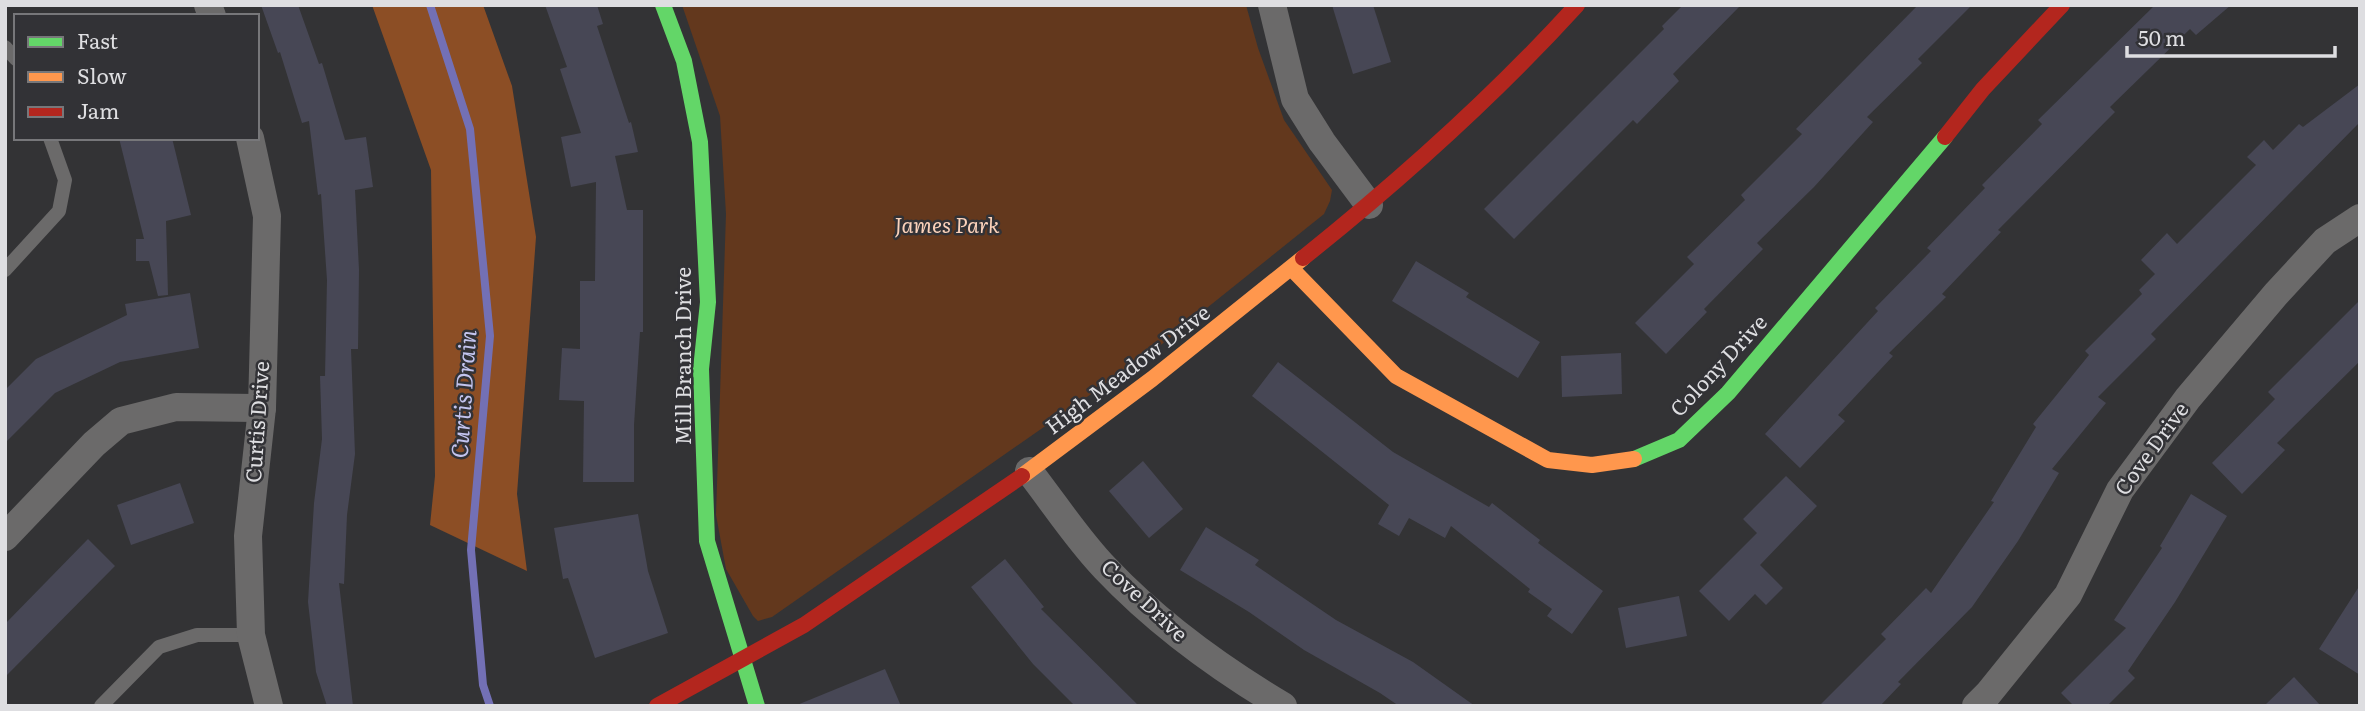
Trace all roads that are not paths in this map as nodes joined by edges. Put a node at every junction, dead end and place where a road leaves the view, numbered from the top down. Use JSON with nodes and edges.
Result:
{"nodes":[{"id":1,"x":663,"y":5,"type":"edge"},
{"id":2,"x":1272,"y":5,"type":"edge"},
{"id":3,"x":1577,"y":5,"type":"edge"},
{"id":4,"x":2062,"y":5,"type":"edge"},
{"id":5,"x":51,"y":140,"type":"edge"},
{"id":6,"x":250,"y":140,"type":"edge"},
{"id":7,"x":1369,"y":205,"type":"junction"},
{"id":8,"x":2360,"y":218,"type":"edge"},
{"id":9,"x":1292,"y":269,"type":"junction"},
{"id":10,"x":5,"y":270,"type":"edge"},
{"id":11,"x":262,"y":408,"type":"junction"},
{"id":12,"x":1029,"y":471,"type":"junction"},
{"id":13,"x":5,"y":537,"type":"edge"},
{"id":14,"x":251,"y":635,"type":"junction"},
{"id":15,"x":744,"y":660,"type":"junction"},
{"id":16,"x":1988,"y":702,"type":"edge"},
{"id":17,"x":101,"y":706,"type":"edge"},
{"id":18,"x":269,"y":706,"type":"edge"},
{"id":19,"x":657,"y":706,"type":"edge"},
{"id":20,"x":757,"y":706,"type":"edge"},
{"id":21,"x":1283,"y":706,"type":"edge"}],
"edges":[{"from":1,"to":15,"type":"street","name":"Mill Branch Drive"},
{"from":2,"to":7,"type":"street"},
{"from":3,"to":7,"type":"street","name":"High Meadow Drive"},
{"from":4,"to":9,"type":"street","name":"Colony Drive"},
{"from":5,"to":10,"type":"lane"},
{"from":6,"to":11,"type":"street","name":"Curtis Drive"},
{"from":7,"to":9,"type":"street","name":"High Meadow Drive"},
{"from":8,"to":16,"type":"street","name":"Cove Drive"},
{"from":9,"to":12,"type":"street","name":"High Meadow Drive"},
{"from":11,"to":13,"type":"street"},
{"from":11,"to":14,"type":"street","name":"Curtis Drive"},
{"from":12,"to":15,"type":"street","name":"High Meadow Drive"},
{"from":12,"to":21,"type":"street","name":"Cove Drive"},
{"from":14,"to":17,"type":"lane"},
{"from":14,"to":18,"type":"street","name":"Curtis Drive"},
{"from":15,"to":19,"type":"street","name":"High Meadow Drive"},
{"from":15,"to":20,"type":"street","name":"Mill Branch Drive"}]}
